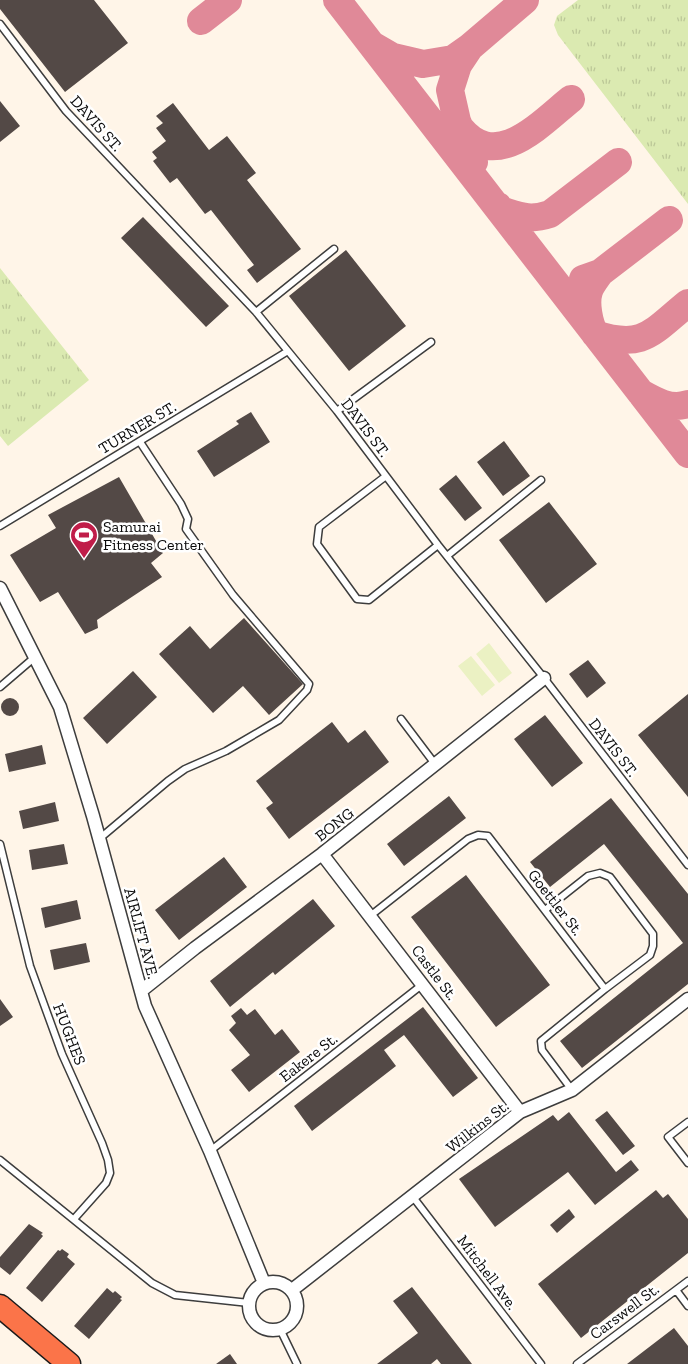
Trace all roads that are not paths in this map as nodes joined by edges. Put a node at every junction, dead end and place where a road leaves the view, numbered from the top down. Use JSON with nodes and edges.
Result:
{"nodes":[{"id":1,"x":0,"y":24,"type":"edge"},
{"id":2,"x":334,"y":249,"type":"dead end"},
{"id":3,"x":256,"y":312,"type":"junction"},
{"id":4,"x":431,"y":342,"type":"dead end"},
{"id":5,"x":288,"y":351,"type":"junction"},
{"id":6,"x":337,"y":411,"type":"junction"},
{"id":7,"x":140,"y":442,"type":"junction"},
{"id":8,"x":386,"y":476,"type":"junction"},
{"id":9,"x":541,"y":480,"type":"dead end"},
{"id":10,"x":0,"y":526,"type":"edge"},
{"id":11,"x":438,"y":545,"type":"junction"},
{"id":12,"x":448,"y":556,"type":"junction"},
{"id":13,"x":0,"y":588,"type":"edge"},
{"id":14,"x":36,"y":656,"type":"junction"},
{"id":15,"x":544,"y":678,"type":"junction"},
{"id":16,"x":0,"y":687,"type":"edge"},
{"id":17,"x":401,"y":720,"type":"dead end"},
{"id":18,"x":435,"y":764,"type":"junction"},
{"id":19,"x":99,"y":840,"type":"junction"},
{"id":20,"x":0,"y":844,"type":"edge"},
{"id":21,"x":322,"y":854,"type":"junction"},
{"id":22,"x":1,"y":856,"type":"edge"},
{"id":23,"x":688,"y":866,"type":"edge"},
{"id":24,"x":545,"y":910,"type":"junction"},
{"id":25,"x":370,"y":916,"type":"junction"},
{"id":26,"x":423,"y":984,"type":"junction"},
{"id":27,"x":605,"y":989,"type":"junction"},
{"id":28,"x":141,"y":991,"type":"junction"},
{"id":29,"x":688,"y":999,"type":"edge"},
{"id":30,"x":572,"y":1090,"type":"junction"},
{"id":31,"x":520,"y":1112,"type":"junction"},
{"id":32,"x":688,"y":1122,"type":"edge"},
{"id":33,"x":210,"y":1151,"type":"junction"},
{"id":34,"x":0,"y":1160,"type":"edge"},
{"id":35,"x":688,"y":1163,"type":"edge"},
{"id":36,"x":413,"y":1197,"type":"junction"},
{"id":37,"x":74,"y":1219,"type":"junction"},
{"id":38,"x":688,"y":1281,"type":"edge"},
{"id":39,"x":264,"y":1283,"type":"junction"},
{"id":40,"x":292,"y":1290,"type":"junction"},
{"id":41,"x":676,"y":1290,"type":"junction"},
{"id":42,"x":249,"y":1303,"type":"junction"},
{"id":43,"x":0,"y":1306,"type":"edge"},
{"id":44,"x":688,"y":1306,"type":"edge"},
{"id":45,"x":0,"y":1324,"type":"edge"},
{"id":46,"x":280,"y":1329,"type":"junction"},
{"id":47,"x":49,"y":1364,"type":"edge"},
{"id":48,"x":69,"y":1364,"type":"edge"},
{"id":49,"x":297,"y":1364,"type":"edge"},
{"id":50,"x":541,"y":1364,"type":"edge"},
{"id":51,"x":577,"y":1364,"type":"edge"}],
"edges":[{"from":1,"to":3,"type":"lane","name":"DAVIS ST."},
{"from":2,"to":3,"type":"lane"},
{"from":3,"to":5,"type":"lane","name":"DAVIS ST."},
{"from":4,"to":6,"type":"lane"},
{"from":5,"to":6,"type":"lane","name":"DAVIS ST."},
{"from":5,"to":7,"type":"lane","name":"TURNER ST."},
{"from":6,"to":8,"type":"lane","name":"DAVIS ST."},
{"from":7,"to":10,"type":"lane","name":"TURNER ST."},
{"from":7,"to":19,"type":"lane"},
{"from":8,"to":11,"type":"lane","name":"DAVIS ST."},
{"from":8,"to":11,"type":"lane"},
{"from":9,"to":12,"type":"lane"},
{"from":11,"to":12,"type":"lane","name":"DAVIS ST."},
{"from":12,"to":15,"type":"lane","name":"DAVIS ST."},
{"from":13,"to":14,"type":"street","name":"AIRLIFT AVE."},
{"from":14,"to":16,"type":"lane"},
{"from":14,"to":19,"type":"street","name":"AIRLIFT AVE."},
{"from":15,"to":18,"type":"street","name":"BONG"},
{"from":15,"to":23,"type":"lane","name":"DAVIS ST."},
{"from":17,"to":18,"type":"lane"},
{"from":18,"to":21,"type":"street","name":"BONG"},
{"from":19,"to":28,"type":"street","name":"AIRLIFT AVE."},
{"from":20,"to":22,"type":"lane","name":"HUGHES"},
{"from":21,"to":25,"type":"street","name":"Castle St."},
{"from":21,"to":28,"type":"street","name":"BONG"},
{"from":22,"to":37,"type":"lane","name":"HUGHES"},
{"from":24,"to":25,"type":"lane","name":"Goettler St."},
{"from":24,"to":27,"type":"lane","name":"Goettler St."},
{"from":24,"to":27,"type":"lane"},
{"from":25,"to":26,"type":"street","name":"Castle St."},
{"from":26,"to":31,"type":"street","name":"Castle St."},
{"from":26,"to":33,"type":"lane","name":"Eakere St."},
{"from":27,"to":30,"type":"lane"},
{"from":28,"to":33,"type":"street","name":"AIRLIFT AVE."},
{"from":29,"to":30,"type":"street","name":"Wilkins St."},
{"from":30,"to":31,"type":"street","name":"Wilkins St."},
{"from":31,"to":36,"type":"street","name":"Wilkins St."},
{"from":32,"to":35,"type":"lane"},
{"from":33,"to":39,"type":"street","name":"AIRLIFT AVE."},
{"from":34,"to":37,"type":"lane"},
{"from":36,"to":40,"type":"street","name":"Wilkins St."},
{"from":36,"to":50,"type":"lane","name":"Mitchell Ave."},
{"from":37,"to":42,"type":"lane"},
{"from":38,"to":41,"type":"lane","name":"Carswell St."},
{"from":39,"to":40,"type":"street"},
{"from":39,"to":42,"type":"street"},
{"from":40,"to":46,"type":"street"},
{"from":41,"to":44,"type":"lane"},
{"from":41,"to":51,"type":"lane","name":"Carswell St."},
{"from":42,"to":46,"type":"street"},
{"from":43,"to":48,"type":"highway"},
{"from":45,"to":47,"type":"highway"},
{"from":46,"to":49,"type":"lane"}]}
